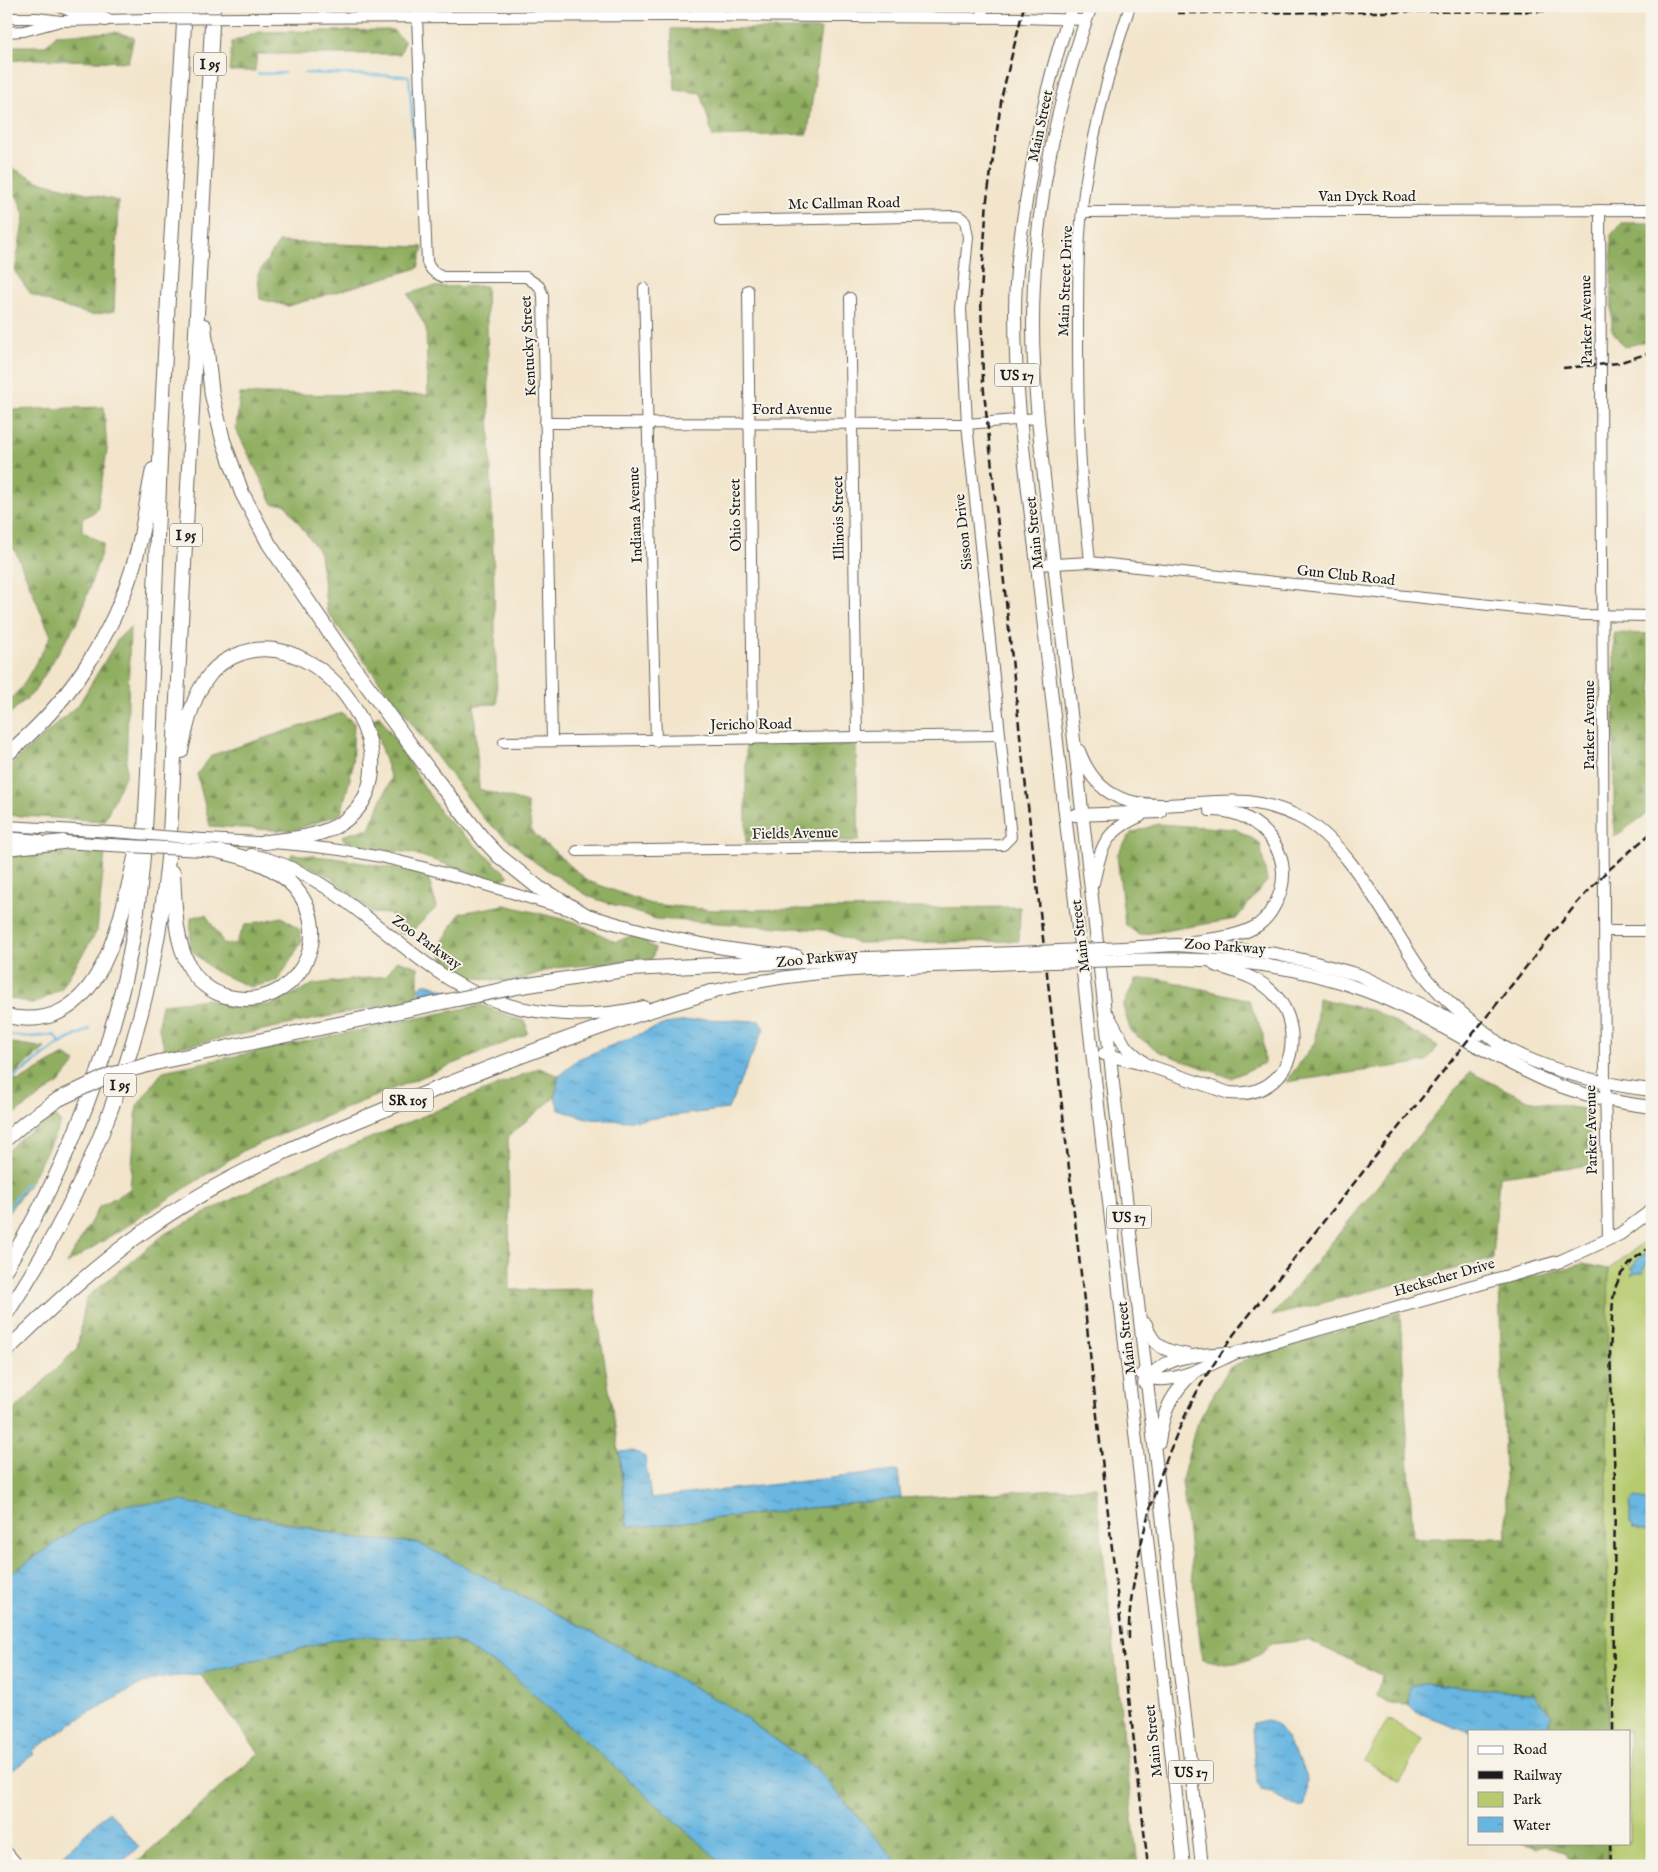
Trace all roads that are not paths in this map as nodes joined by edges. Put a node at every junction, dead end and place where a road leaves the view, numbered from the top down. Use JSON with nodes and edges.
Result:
{"nodes":[{"id":1,"x":63,"y":6,"type":"edge"},
{"id":2,"x":185,"y":6,"type":"edge"},
{"id":3,"x":213,"y":6,"type":"edge"},
{"id":4,"x":726,"y":6,"type":"edge"},
{"id":5,"x":984,"y":6,"type":"edge"},
{"id":6,"x":1073,"y":6,"type":"edge"},
{"id":7,"x":1092,"y":6,"type":"edge"},
{"id":8,"x":1130,"y":6,"type":"edge"},
{"id":9,"x":671,"y":16,"type":"junction"},
{"id":10,"x":417,"y":17,"type":"junction"},
{"id":11,"x":6,"y":18,"type":"edge"},
{"id":12,"x":981,"y":18,"type":"junction"},
{"id":13,"x":104,"y":19,"type":"junction"},
{"id":14,"x":1068,"y":19,"type":"junction"},
{"id":15,"x":1086,"y":20,"type":"junction"},
{"id":16,"x":60,"y":21,"type":"junction"},
{"id":17,"x":6,"y":32,"type":"edge"},
{"id":18,"x":1600,"y":210,"type":"junction"},
{"id":19,"x":1652,"y":210,"type":"edge"},
{"id":20,"x":1082,"y":212,"type":"junction"},
{"id":21,"x":720,"y":221,"type":"dead end"},
{"id":22,"x":966,"y":224,"type":"joint"},
{"id":23,"x":199,"y":280,"type":"junction"},
{"id":24,"x":644,"y":288,"type":"dead end"},
{"id":25,"x":748,"y":290,"type":"dead end"},
{"id":26,"x":850,"y":298,"type":"dead end"},
{"id":27,"x":1038,"y":418,"type":"junction"},
{"id":28,"x":1020,"y":419,"type":"junction"},
{"id":29,"x":545,"y":423,"type":"junction"},
{"id":30,"x":647,"y":424,"type":"junction"},
{"id":31,"x":749,"y":424,"type":"junction"},
{"id":32,"x":852,"y":424,"type":"junction"},
{"id":33,"x":967,"y":424,"type":"junction"},
{"id":34,"x":161,"y":435,"type":"junction"},
{"id":35,"x":1090,"y":562,"type":"junction"},
{"id":36,"x":1054,"y":564,"type":"junction"},
{"id":37,"x":1037,"y":565,"type":"junction"},
{"id":38,"x":1604,"y":616,"type":"junction"},
{"id":39,"x":1652,"y":616,"type":"edge"},
{"id":40,"x":999,"y":735,"type":"junction"},
{"id":41,"x":1073,"y":735,"type":"junction"},
{"id":42,"x":857,"y":737,"type":"junction"},
{"id":43,"x":753,"y":739,"type":"junction"},
{"id":44,"x":552,"y":741,"type":"junction"},
{"id":45,"x":656,"y":741,"type":"junction"},
{"id":46,"x":504,"y":742,"type":"dead end"},
{"id":47,"x":6,"y":755,"type":"edge"},
{"id":48,"x":172,"y":790,"type":"junction"},
{"id":49,"x":147,"y":807,"type":"junction"},
{"id":50,"x":1148,"y":808,"type":"junction"},
{"id":51,"x":1082,"y":810,"type":"junction"},
{"id":52,"x":1064,"y":811,"type":"junction"},
{"id":53,"x":6,"y":826,"type":"edge"},
{"id":54,"x":170,"y":834,"type":"junction"},
{"id":55,"x":6,"y":837,"type":"edge"},
{"id":56,"x":1011,"y":837,"type":"joint"},
{"id":57,"x":111,"y":838,"type":"junction"},
{"id":58,"x":63,"y":842,"type":"junction"},
{"id":59,"x":265,"y":842,"type":"junction"},
{"id":60,"x":202,"y":845,"type":"junction"},
{"id":61,"x":6,"y":848,"type":"edge"},
{"id":62,"x":577,"y":851,"type":"dead end"},
{"id":63,"x":221,"y":852,"type":"junction"},
{"id":64,"x":1091,"y":893,"type":"junction"},
{"id":65,"x":584,"y":914,"type":"junction"},
{"id":66,"x":1605,"y":931,"type":"junction"},
{"id":67,"x":1652,"y":931,"type":"edge"},
{"id":68,"x":1176,"y":945,"type":"junction"},
{"id":69,"x":1124,"y":954,"type":"junction"},
{"id":70,"x":1017,"y":958,"type":"junction"},
{"id":71,"x":845,"y":959,"type":"junction"},
{"id":72,"x":1189,"y":959,"type":"junction"},
{"id":73,"x":711,"y":992,"type":"junction"},
{"id":74,"x":1105,"y":1009,"type":"junction"},
{"id":75,"x":6,"y":1016,"type":"edge"},
{"id":76,"x":1503,"y":1047,"type":"junction"},
{"id":77,"x":1092,"y":1052,"type":"junction"},
{"id":78,"x":1110,"y":1056,"type":"junction"},
{"id":79,"x":1147,"y":1066,"type":"junction"},
{"id":80,"x":1605,"y":1083,"type":"junction"},
{"id":81,"x":1652,"y":1090,"type":"edge"},
{"id":82,"x":1605,"y":1100,"type":"junction"},
{"id":83,"x":1652,"y":1107,"type":"edge"},
{"id":84,"x":6,"y":1139,"type":"edge"},
{"id":85,"x":1652,"y":1210,"type":"edge"},
{"id":86,"x":1608,"y":1240,"type":"junction"},
{"id":87,"x":6,"y":1268,"type":"edge"},
{"id":88,"x":1138,"y":1301,"type":"junction"},
{"id":89,"x":6,"y":1314,"type":"edge"},
{"id":90,"x":6,"y":1351,"type":"edge"},
{"id":91,"x":1235,"y":1353,"type":"junction"},
{"id":92,"x":1188,"y":1355,"type":"junction"},
{"id":93,"x":1127,"y":1357,"type":"junction"},
{"id":94,"x":1194,"y":1372,"type":"junction"},
{"id":95,"x":1148,"y":1378,"type":"junction"},
{"id":96,"x":1132,"y":1409,"type":"junction"},
{"id":97,"x":1157,"y":1466,"type":"junction"},
{"id":98,"x":1181,"y":1679,"type":"junction"},
{"id":99,"x":1163,"y":1681,"type":"junction"},
{"id":100,"x":6,"y":1851,"type":"edge"},
{"id":101,"x":19,"y":1866,"type":"edge"},
{"id":102,"x":1184,"y":1866,"type":"edge"},
{"id":103,"x":1202,"y":1866,"type":"edge"}],
"edges":[{"from":1,"to":13,"type":"highway"},
{"from":2,"to":34,"type":"highway","number":"I 95"},
{"from":3,"to":23,"type":"highway","number":"I 95"},
{"from":4,"to":9,"type":"street"},
{"from":5,"to":12,"type":"street"},
{"from":6,"to":14,"type":"main road","name":"Main Street","number":"US 17"},
{"from":7,"to":15,"type":"main road","name":"Main Street","number":"US 17"},
{"from":8,"to":20,"type":"street","name":"Main Street Drive"},
{"from":9,"to":10,"type":"street"},
{"from":9,"to":12,"type":"street"},
{"from":10,"to":13,"type":"street","bridge":true},
{"from":10,"to":29,"type":"street","name":"Kentucky Street"},
{"from":11,"to":16,"type":"street"},
{"from":12,"to":14,"type":"street"},
{"from":13,"to":16,"type":"street"},
{"from":14,"to":15,"type":"street"},
{"from":14,"to":28,"type":"main road","name":"Main Street","number":"US 17"},
{"from":15,"to":27,"type":"main road","name":"Main Street","number":"US 17"},
{"from":16,"to":17,"type":"street"},
{"from":18,"to":19,"type":"street","name":"Van Dyck Road"},
{"from":18,"to":20,"type":"street","name":"Van Dyck Road"},
{"from":18,"to":38,"type":"street","name":"Parker Avenue"},
{"from":20,"to":35,"type":"street","name":"Main Street Drive"},
{"from":21,"to":22,"type":"street","name":"Mc Callman Road"},
{"from":22,"to":33,"type":"street","name":"Sisson Drive"},
{"from":23,"to":48,"type":"highway","number":"I 95"},
{"from":23,"to":65,"type":"highway"},
{"from":24,"to":30,"type":"street","name":"Indiana Avenue"},
{"from":25,"to":31,"type":"street","name":"Ohio Street"},
{"from":26,"to":32,"type":"street","name":"Illinois Street"},
{"from":27,"to":28,"type":"street","name":"Ford Avenue"},
{"from":27,"to":36,"type":"main road","name":"Main Street","number":"US 17"},
{"from":28,"to":33,"type":"street","name":"Ford Avenue"},
{"from":28,"to":37,"type":"main road","name":"Main Street","number":"US 17"},
{"from":29,"to":30,"type":"street","name":"Ford Avenue"},
{"from":29,"to":44,"type":"street","name":"Kentucky Street"},
{"from":30,"to":31,"type":"street","name":"Ford Avenue"},
{"from":30,"to":45,"type":"street","name":"Indiana Avenue"},
{"from":31,"to":32,"type":"street","name":"Ford Avenue"},
{"from":31,"to":43,"type":"street","name":"Ohio Street"},
{"from":32,"to":33,"type":"street","name":"Ford Avenue"},
{"from":32,"to":42,"type":"street","name":"Illinois Street"},
{"from":33,"to":40,"type":"street","name":"Sisson Drive"},
{"from":34,"to":47,"type":"highway"},
{"from":34,"to":49,"type":"highway","number":"I 95"},
{"from":35,"to":36,"type":"street","name":"Gun Club Road"},
{"from":35,"to":38,"type":"street","name":"Gun Club Road"},
{"from":36,"to":37,"type":"street","name":"Gun Club Road"},
{"from":36,"to":41,"type":"main road","name":"Main Street","number":"US 17"},
{"from":37,"to":52,"type":"main road","name":"Main Street","number":"US 17"},
{"from":38,"to":39,"type":"street","name":"Gun Club Road"},
{"from":38,"to":66,"type":"street","name":"Parker Avenue"},
{"from":40,"to":42,"type":"street","name":"Jericho Road"},
{"from":40,"to":56,"type":"street","name":"Sisson Drive"},
{"from":41,"to":50,"type":"main road"},
{"from":41,"to":51,"type":"main road","name":"Main Street","number":"US 17"},
{"from":42,"to":43,"type":"street","name":"Jericho Road"},
{"from":43,"to":45,"type":"street","name":"Jericho Road"},
{"from":44,"to":45,"type":"street","name":"Jericho Road"},
{"from":44,"to":46,"type":"street","name":"Jericho Road"},
{"from":48,"to":54,"type":"highway","number":"I 95"},
{"from":48,"to":59,"type":"highway"},
{"from":49,"to":75,"type":"highway"},
{"from":49,"to":87,"type":"highway","number":"I 95"},
{"from":50,"to":51,"type":"main road"},
{"from":50,"to":64,"type":"main road"},
{"from":50,"to":68,"type":"main road"},
{"from":50,"to":76,"type":"main road"},
{"from":51,"to":52,"type":"main road"},
{"from":51,"to":64,"type":"main road","name":"Main Street","number":"US 17"},
{"from":52,"to":77,"type":"main road","name":"Main Street","number":"US 17"},
{"from":53,"to":57,"type":"street","name":"Zoo Parkway"},
{"from":54,"to":63,"type":"highway"},
{"from":54,"to":89,"type":"highway","number":"I 95"},
{"from":55,"to":58,"type":"street","name":"Zoo Parkway"},
{"from":56,"to":62,"type":"street","name":"Fields Avenue"},
{"from":57,"to":58,"type":"main road","name":"Zoo Parkway"},
{"from":57,"to":60,"type":"main road","name":"Zoo Parkway","bridge":true},
{"from":58,"to":61,"type":"highway"},
{"from":59,"to":60,"type":"street","name":"Zoo Parkway"},
{"from":59,"to":65,"type":"street","name":"Zoo Parkway"},
{"from":60,"to":63,"type":"main road","name":"Zoo Parkway"},
{"from":63,"to":73,"type":"main road","name":"Zoo Parkway"},
{"from":64,"to":74,"type":"main road","name":"Main Street","number":"US 17"},
{"from":65,"to":71,"type":"main road","name":"Zoo Parkway"},
{"from":66,"to":67,"type":"street"},
{"from":66,"to":80,"type":"street","name":"Parker Avenue"},
{"from":68,"to":69,"type":"main road","name":"Zoo Parkway","number":"SR 105"},
{"from":68,"to":76,"type":"main road","name":"Zoo Parkway","number":"SR 105"},
{"from":69,"to":70,"type":"main road","name":"Zoo Parkway","number":"SR 105","bridge":true},
{"from":69,"to":72,"type":"main road","name":"Zoo Parkway","number":"SR 105"},
{"from":70,"to":71,"type":"main road","name":"Zoo Parkway","number":"SR 105"},
{"from":70,"to":73,"type":"main road","name":"Zoo Parkway","number":"SR 105"},
{"from":71,"to":84,"type":"highway","number":"SR 105","bridge":true},
{"from":72,"to":79,"type":"main road"},
{"from":72,"to":82,"type":"main road","name":"Zoo Parkway","number":"SR 105"},
{"from":73,"to":90,"type":"highway","number":"SR 105"},
{"from":74,"to":78,"type":"main road","name":"Main Street","number":"US 17"},
{"from":74,"to":79,"type":"main road"},
{"from":76,"to":80,"type":"main road","name":"Zoo Parkway","number":"SR 105"},
{"from":77,"to":78,"type":"main road"},
{"from":77,"to":93,"type":"main road","name":"Main Street","number":"US 17"},
{"from":78,"to":79,"type":"main road"},
{"from":78,"to":88,"type":"main road","name":"Main Street","number":"US 17"},
{"from":80,"to":81,"type":"main road","name":"Zoo Parkway","number":"SR 105"},
{"from":80,"to":82,"type":"street","name":"Parker Avenue"},
{"from":82,"to":83,"type":"main road","name":"Zoo Parkway","number":"SR 105"},
{"from":82,"to":86,"type":"street","name":"Parker Avenue"},
{"from":85,"to":86,"type":"main road","name":"Heckscher Drive"},
{"from":86,"to":91,"type":"main road","name":"Heckscher Drive"},
{"from":88,"to":92,"type":"main road"},
{"from":88,"to":95,"type":"main road","name":"Main Street","number":"US 17"},
{"from":91,"to":92,"type":"main road","name":"Heckscher Drive"},
{"from":91,"to":94,"type":"main road","name":"Heckscher Drive"},
{"from":92,"to":95,"type":"main road","name":"Heckscher Drive"},
{"from":93,"to":95,"type":"main road"},
{"from":93,"to":96,"type":"main road","name":"Main Street","number":"US 17"},
{"from":94,"to":95,"type":"main road","name":"Heckscher Drive"},
{"from":94,"to":97,"type":"main road"},
{"from":95,"to":96,"type":"main road"},
{"from":95,"to":97,"type":"main road","name":"Main Street","number":"US 17"},
{"from":96,"to":99,"type":"main road","name":"Main Street","number":"US 17"},
{"from":97,"to":98,"type":"main road","name":"Main Street","number":"US 17"},
{"from":98,"to":99,"type":"main road"},
{"from":98,"to":103,"type":"main road","name":"Main Street","number":"US 17"},
{"from":99,"to":102,"type":"main road","name":"Main Street","number":"US 17"},
{"from":100,"to":101,"type":"street"}]}
